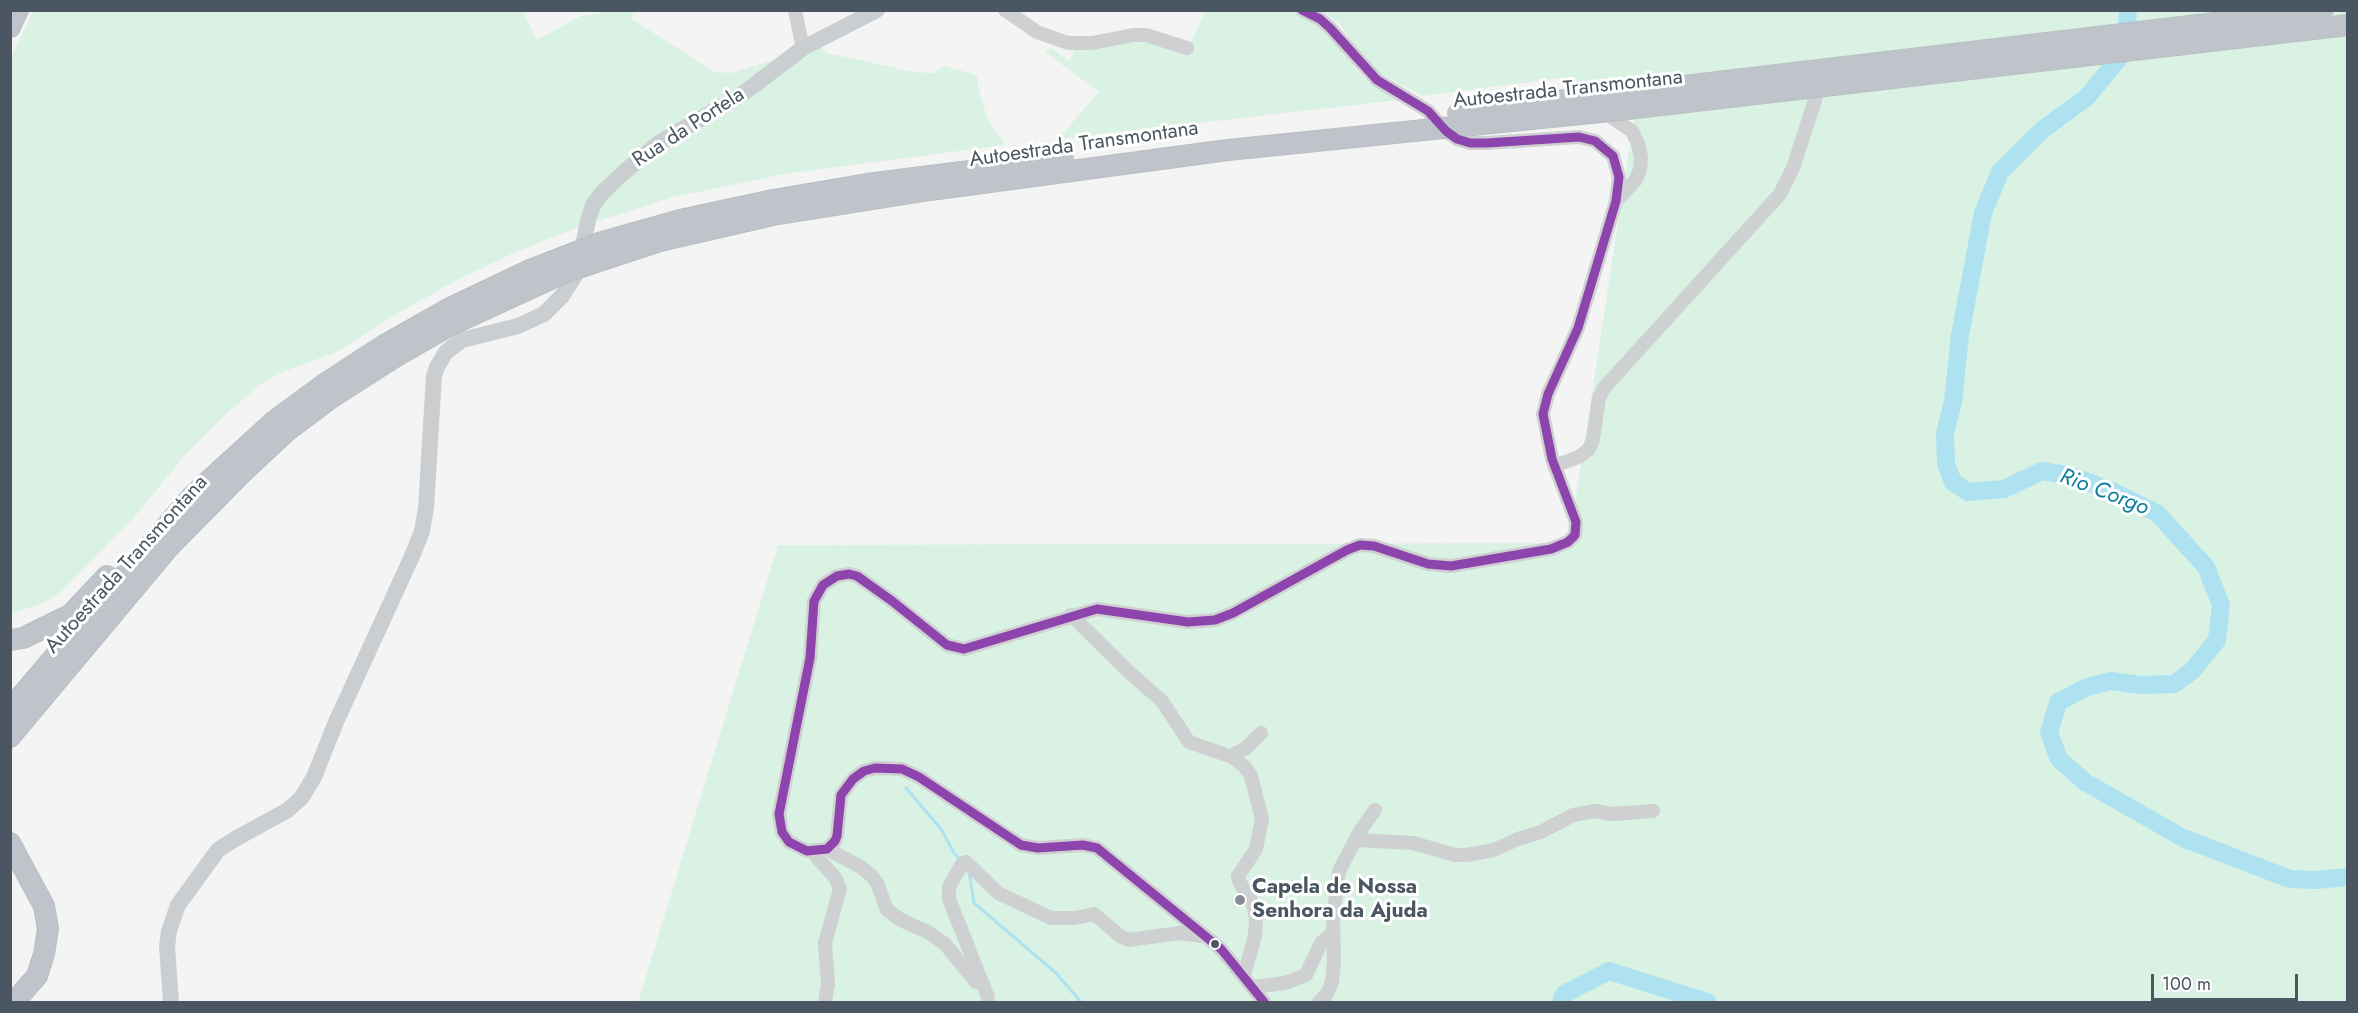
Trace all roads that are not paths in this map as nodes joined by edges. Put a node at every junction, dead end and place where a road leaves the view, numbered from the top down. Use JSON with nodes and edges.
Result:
{"nodes":[{"id":1,"x":18,"y":10,"type":"edge"},
{"id":2,"x":795,"y":10,"type":"edge"},
{"id":3,"x":877,"y":10,"type":"edge"},
{"id":4,"x":1005,"y":10,"type":"edge"},
{"id":5,"x":1302,"y":10,"type":"edge"},
{"id":6,"x":2324,"y":10,"type":"edge"},
{"id":7,"x":2348,"y":25,"type":"edge"},
{"id":8,"x":10,"y":27,"type":"edge"},
{"id":9,"x":803,"y":48,"type":"junction"},
{"id":10,"x":1187,"y":48,"type":"dead end"},
{"id":11,"x":1816,"y":97,"type":"dead end"},
{"id":12,"x":1611,"y":117,"type":"dead end"},
{"id":13,"x":1616,"y":201,"type":"junction"},
{"id":14,"x":327,"y":392,"type":"junction"},
{"id":15,"x":1554,"y":466,"type":"junction"},
{"id":16,"x":157,"y":535,"type":"junction"},
{"id":17,"x":1071,"y":615,"type":"junction"},
{"id":18,"x":10,"y":640,"type":"edge"},
{"id":19,"x":10,"y":709,"type":"edge"},
{"id":20,"x":1261,"y":733,"type":"dead end"},
{"id":21,"x":10,"y":737,"type":"edge"},
{"id":22,"x":1230,"y":756,"type":"junction"},
{"id":23,"x":1375,"y":810,"type":"dead end"},
{"id":24,"x":1653,"y":811,"type":"dead end"},
{"id":25,"x":1355,"y":840,"type":"junction"},
{"id":26,"x":10,"y":843,"type":"edge"},
{"id":27,"x":821,"y":850,"type":"junction"},
{"id":28,"x":10,"y":862,"type":"edge"},
{"id":29,"x":1333,"y":933,"type":"junction"},
{"id":30,"x":1208,"y":937,"type":"junction"},
{"id":31,"x":1244,"y":975,"type":"junction"},
{"id":32,"x":1253,"y":987,"type":"junction"},
{"id":33,"x":10,"y":988,"type":"edge"},
{"id":34,"x":990,"y":1000,"type":"edge"},
{"id":35,"x":14,"y":1002,"type":"edge"},
{"id":36,"x":171,"y":1002,"type":"edge"},
{"id":37,"x":825,"y":1002,"type":"edge"},
{"id":38,"x":1264,"y":1002,"type":"edge"},
{"id":39,"x":1318,"y":1002,"type":"edge"}],
"edges":[{"from":1,"to":8,"type":"highway"},
{"from":2,"to":9,"type":"street"},
{"from":3,"to":9,"type":"main road","name":"Rua da Portela"},
{"from":4,"to":10,"type":"street"},
{"from":5,"to":13,"type":"street"},
{"from":6,"to":14,"type":"highway","name":"Autoestrada Transmontana","bridge":true},
{"from":7,"to":14,"type":"highway","name":"Autoestrada Transmontana","bridge":true},
{"from":9,"to":36,"type":"main road","name":"Rua da Portela"},
{"from":11,"to":15,"type":"street"},
{"from":12,"to":13,"type":"street"},
{"from":13,"to":15,"type":"street"},
{"from":14,"to":16,"type":"highway","name":"Autoestrada Transmontana"},
{"from":14,"to":21,"type":"highway","name":"Autoestrada Transmontana"},
{"from":15,"to":17,"type":"street"},
{"from":16,"to":18,"type":"highway"},
{"from":16,"to":19,"type":"highway","name":"Autoestrada Transmontana"},
{"from":17,"to":22,"type":"street"},
{"from":17,"to":27,"type":"street"},
{"from":20,"to":22,"type":"street"},
{"from":22,"to":31,"type":"street"},
{"from":23,"to":25,"type":"street"},
{"from":24,"to":25,"type":"street"},
{"from":25,"to":29,"type":"street"},
{"from":26,"to":35,"type":"highway"},
{"from":27,"to":30,"type":"street"},
{"from":27,"to":34,"type":"street"},
{"from":27,"to":37,"type":"street"},
{"from":28,"to":33,"type":"highway"},
{"from":29,"to":32,"type":"street"},
{"from":29,"to":39,"type":"street"},
{"from":30,"to":31,"type":"street"},
{"from":30,"to":34,"type":"street"},
{"from":31,"to":32,"type":"street"},
{"from":32,"to":38,"type":"street"}]}
